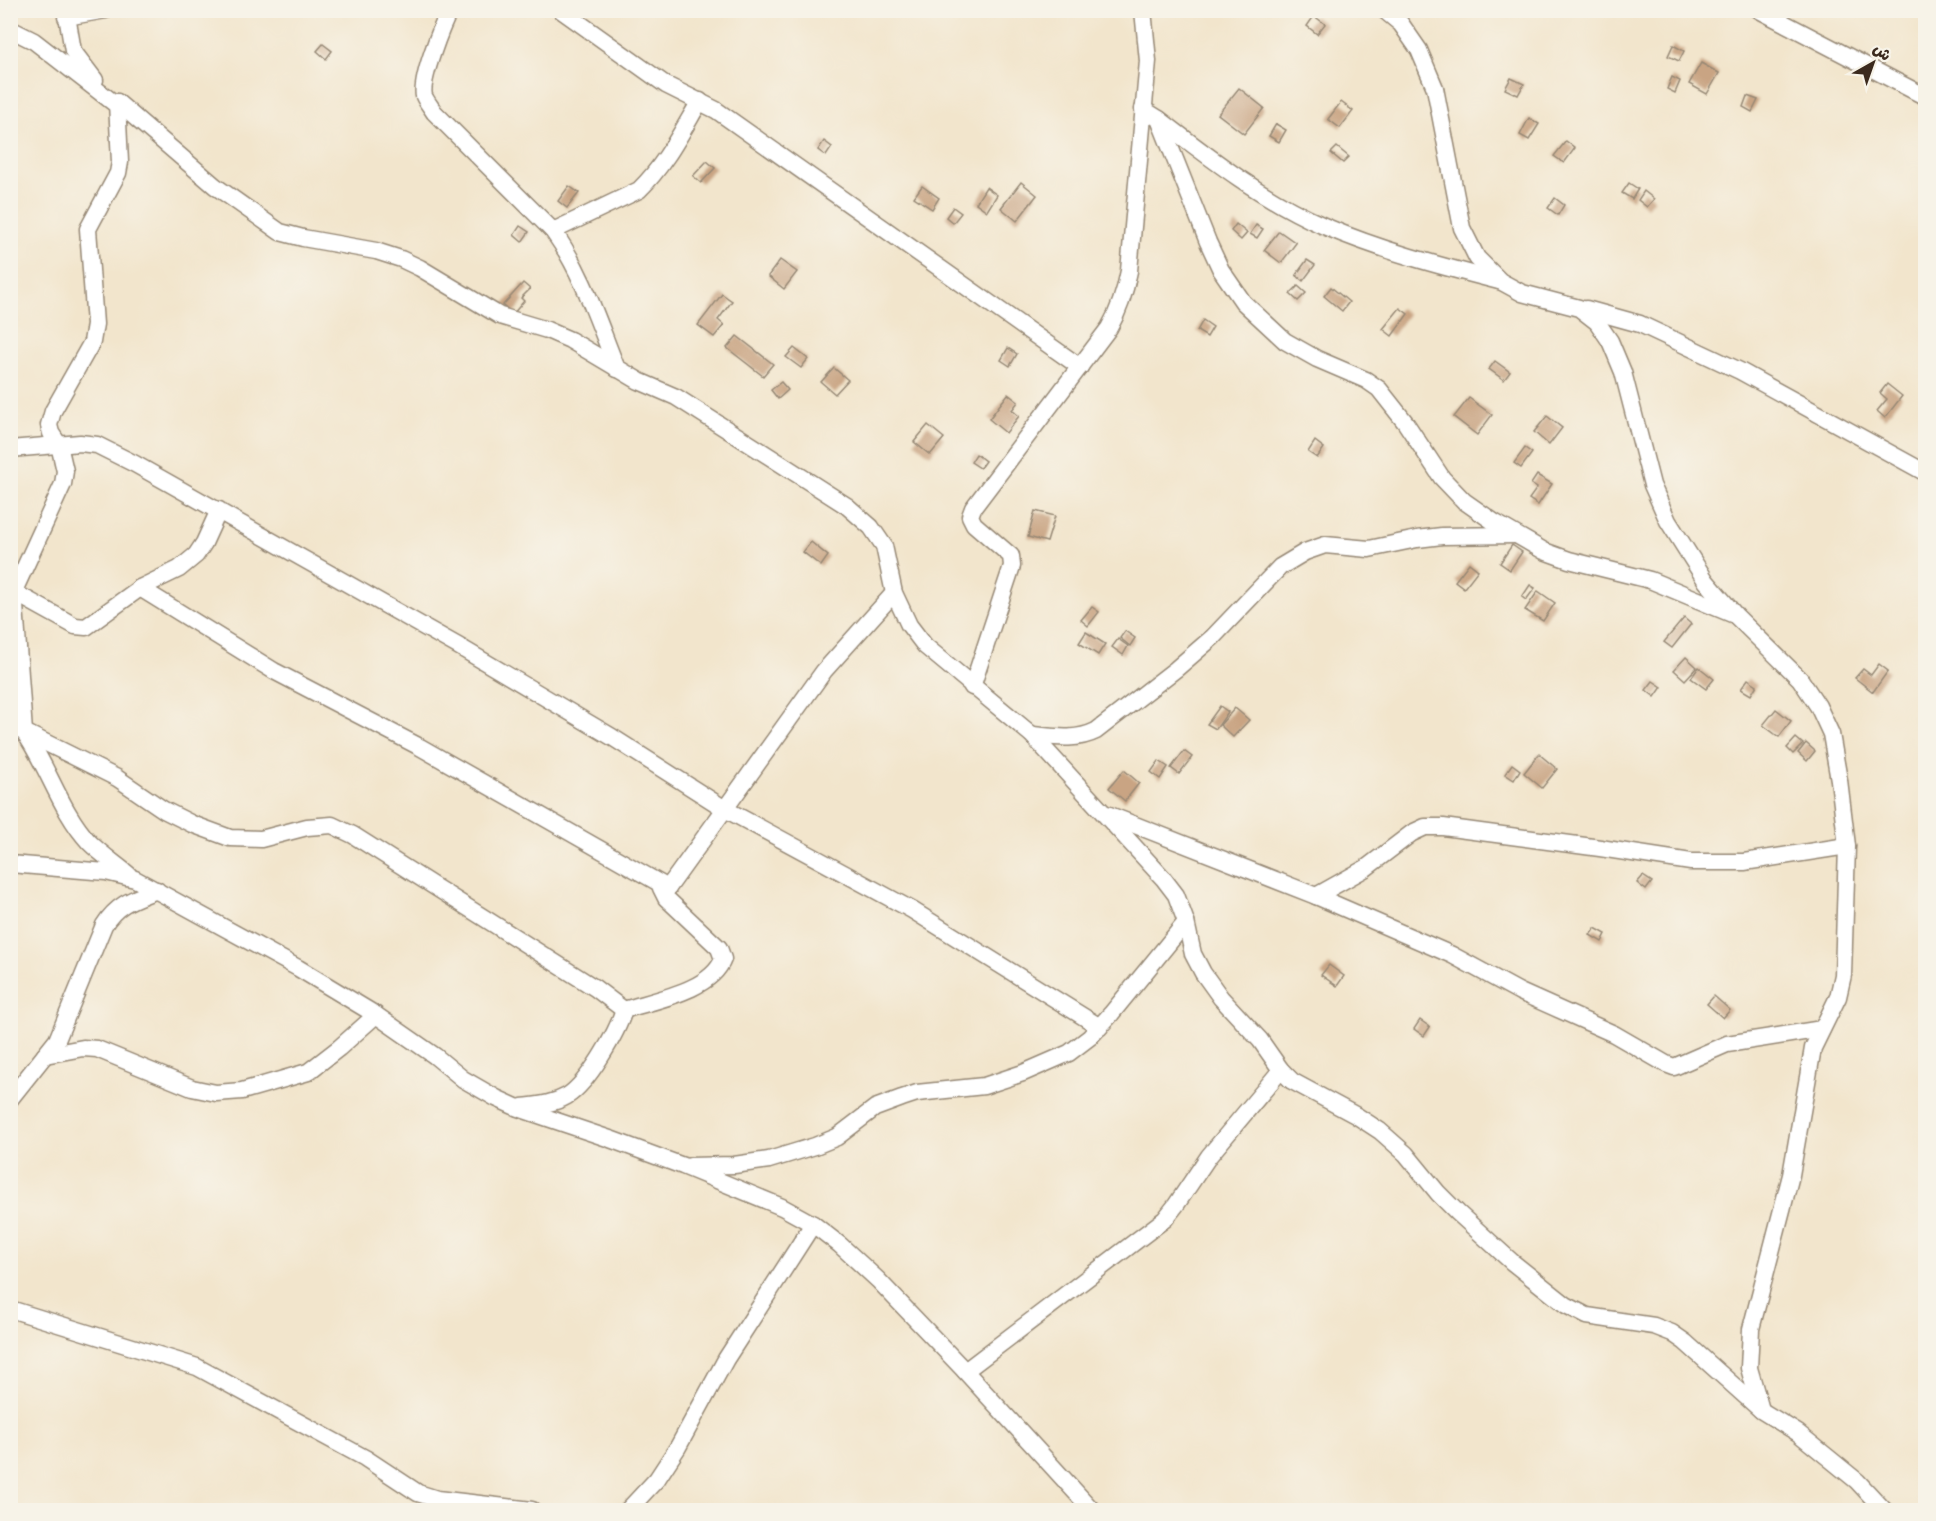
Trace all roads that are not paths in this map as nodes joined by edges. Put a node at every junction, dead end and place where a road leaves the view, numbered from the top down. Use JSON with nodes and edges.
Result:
{"nodes":[{"id":1,"x":106,"y":10,"type":"edge"},
{"id":2,"x":450,"y":10,"type":"edge"},
{"id":3,"x":561,"y":10,"type":"edge"},
{"id":4,"x":1143,"y":10,"type":"edge"},
{"id":5,"x":1384,"y":10,"type":"edge"},
{"id":6,"x":1759,"y":10,"type":"edge"},
{"id":7,"x":66,"y":14,"type":"edge"},
{"id":8,"x":10,"y":28,"type":"edge"},
{"id":9,"x":1926,"y":97,"type":"edge"},
{"id":10,"x":700,"y":101,"type":"junction"},
{"id":11,"x":116,"y":102,"type":"junction"},
{"id":12,"x":1143,"y":109,"type":"junction"},
{"id":13,"x":1159,"y":119,"type":"junction"},
{"id":14,"x":553,"y":231,"type":"junction"},
{"id":15,"x":1500,"y":281,"type":"junction"},
{"id":16,"x":1579,"y":308,"type":"junction"},
{"id":17,"x":1080,"y":367,"type":"junction"},
{"id":18,"x":617,"y":369,"type":"junction"},
{"id":19,"x":59,"y":445,"type":"junction"},
{"id":20,"x":10,"y":449,"type":"edge"},
{"id":21,"x":1926,"y":473,"type":"edge"},
{"id":22,"x":219,"y":510,"type":"junction"},
{"id":23,"x":1516,"y":535,"type":"junction"},
{"id":24,"x":140,"y":588,"type":"junction"},
{"id":25,"x":12,"y":590,"type":"edge"},
{"id":26,"x":894,"y":593,"type":"junction"},
{"id":27,"x":1736,"y":616,"type":"junction"},
{"id":28,"x":972,"y":687,"type":"junction"},
{"id":29,"x":17,"y":729,"type":"edge"},
{"id":30,"x":1032,"y":735,"type":"junction"},
{"id":31,"x":725,"y":809,"type":"junction"},
{"id":32,"x":1104,"y":813,"type":"junction"},
{"id":33,"x":1847,"y":846,"type":"junction"},
{"id":34,"x":10,"y":864,"type":"edge"},
{"id":35,"x":135,"y":879,"type":"junction"},
{"id":36,"x":668,"y":888,"type":"junction"},
{"id":37,"x":157,"y":890,"type":"junction"},
{"id":38,"x":1316,"y":896,"type":"junction"},
{"id":39,"x":1185,"y":922,"type":"junction"},
{"id":40,"x":624,"y":1010,"type":"junction"},
{"id":41,"x":376,"y":1015,"type":"junction"},
{"id":42,"x":1100,"y":1027,"type":"junction"},
{"id":43,"x":1821,"y":1029,"type":"junction"},
{"id":44,"x":45,"y":1054,"type":"junction"},
{"id":45,"x":1281,"y":1070,"type":"junction"},
{"id":46,"x":12,"y":1095,"type":"edge"},
{"id":47,"x":518,"y":1108,"type":"junction"},
{"id":48,"x":683,"y":1166,"type":"junction"},
{"id":49,"x":813,"y":1224,"type":"junction"},
{"id":50,"x":10,"y":1310,"type":"edge"},
{"id":51,"x":965,"y":1371,"type":"junction"},
{"id":52,"x":1762,"y":1411,"type":"junction"},
{"id":53,"x":532,"y":1510,"type":"edge"},
{"id":54,"x":628,"y":1510,"type":"edge"},
{"id":55,"x":1092,"y":1510,"type":"edge"},
{"id":56,"x":1884,"y":1510,"type":"edge"}],
"edges":[{"from":1,"to":7,"type":"street"},
{"from":2,"to":14,"type":"street"},
{"from":3,"to":10,"type":"street"},
{"from":4,"to":12,"type":"street"},
{"from":5,"to":15,"type":"street"},
{"from":6,"to":9,"type":"street"},
{"from":7,"to":11,"type":"street"},
{"from":8,"to":11,"type":"street"},
{"from":10,"to":14,"type":"street"},
{"from":10,"to":17,"type":"street"},
{"from":11,"to":18,"type":"street"},
{"from":11,"to":19,"type":"street"},
{"from":12,"to":13,"type":"street"},
{"from":12,"to":17,"type":"street"},
{"from":13,"to":15,"type":"street"},
{"from":13,"to":23,"type":"street"},
{"from":14,"to":18,"type":"street"},
{"from":15,"to":16,"type":"street"},
{"from":16,"to":21,"type":"street"},
{"from":16,"to":27,"type":"street"},
{"from":17,"to":28,"type":"street"},
{"from":18,"to":26,"type":"street"},
{"from":19,"to":20,"type":"street"},
{"from":19,"to":22,"type":"street"},
{"from":19,"to":25,"type":"street"},
{"from":22,"to":24,"type":"street"},
{"from":22,"to":31,"type":"street"},
{"from":23,"to":27,"type":"street"},
{"from":23,"to":30,"type":"street"},
{"from":24,"to":25,"type":"street"},
{"from":24,"to":36,"type":"street"},
{"from":25,"to":29,"type":"street"},
{"from":26,"to":28,"type":"street"},
{"from":26,"to":31,"type":"street"},
{"from":27,"to":33,"type":"street"},
{"from":28,"to":30,"type":"street"},
{"from":29,"to":35,"type":"street"},
{"from":29,"to":40,"type":"street"},
{"from":30,"to":32,"type":"street"},
{"from":31,"to":36,"type":"street"},
{"from":31,"to":42,"type":"street"},
{"from":32,"to":38,"type":"street"},
{"from":32,"to":39,"type":"street"},
{"from":33,"to":38,"type":"street"},
{"from":33,"to":43,"type":"street"},
{"from":34,"to":35,"type":"street"},
{"from":35,"to":37,"type":"street"},
{"from":36,"to":40,"type":"street"},
{"from":37,"to":41,"type":"street"},
{"from":37,"to":44,"type":"street"},
{"from":38,"to":43,"type":"street"},
{"from":39,"to":42,"type":"street"},
{"from":39,"to":45,"type":"street"},
{"from":40,"to":47,"type":"street"},
{"from":41,"to":44,"type":"street"},
{"from":41,"to":47,"type":"street"},
{"from":42,"to":48,"type":"street"},
{"from":43,"to":52,"type":"street"},
{"from":44,"to":46,"type":"street"},
{"from":45,"to":51,"type":"street"},
{"from":45,"to":52,"type":"street"},
{"from":47,"to":48,"type":"street"},
{"from":48,"to":49,"type":"street"},
{"from":49,"to":51,"type":"street"},
{"from":49,"to":54,"type":"street"},
{"from":50,"to":53,"type":"street"},
{"from":51,"to":55,"type":"street"},
{"from":52,"to":56,"type":"street"}]}
